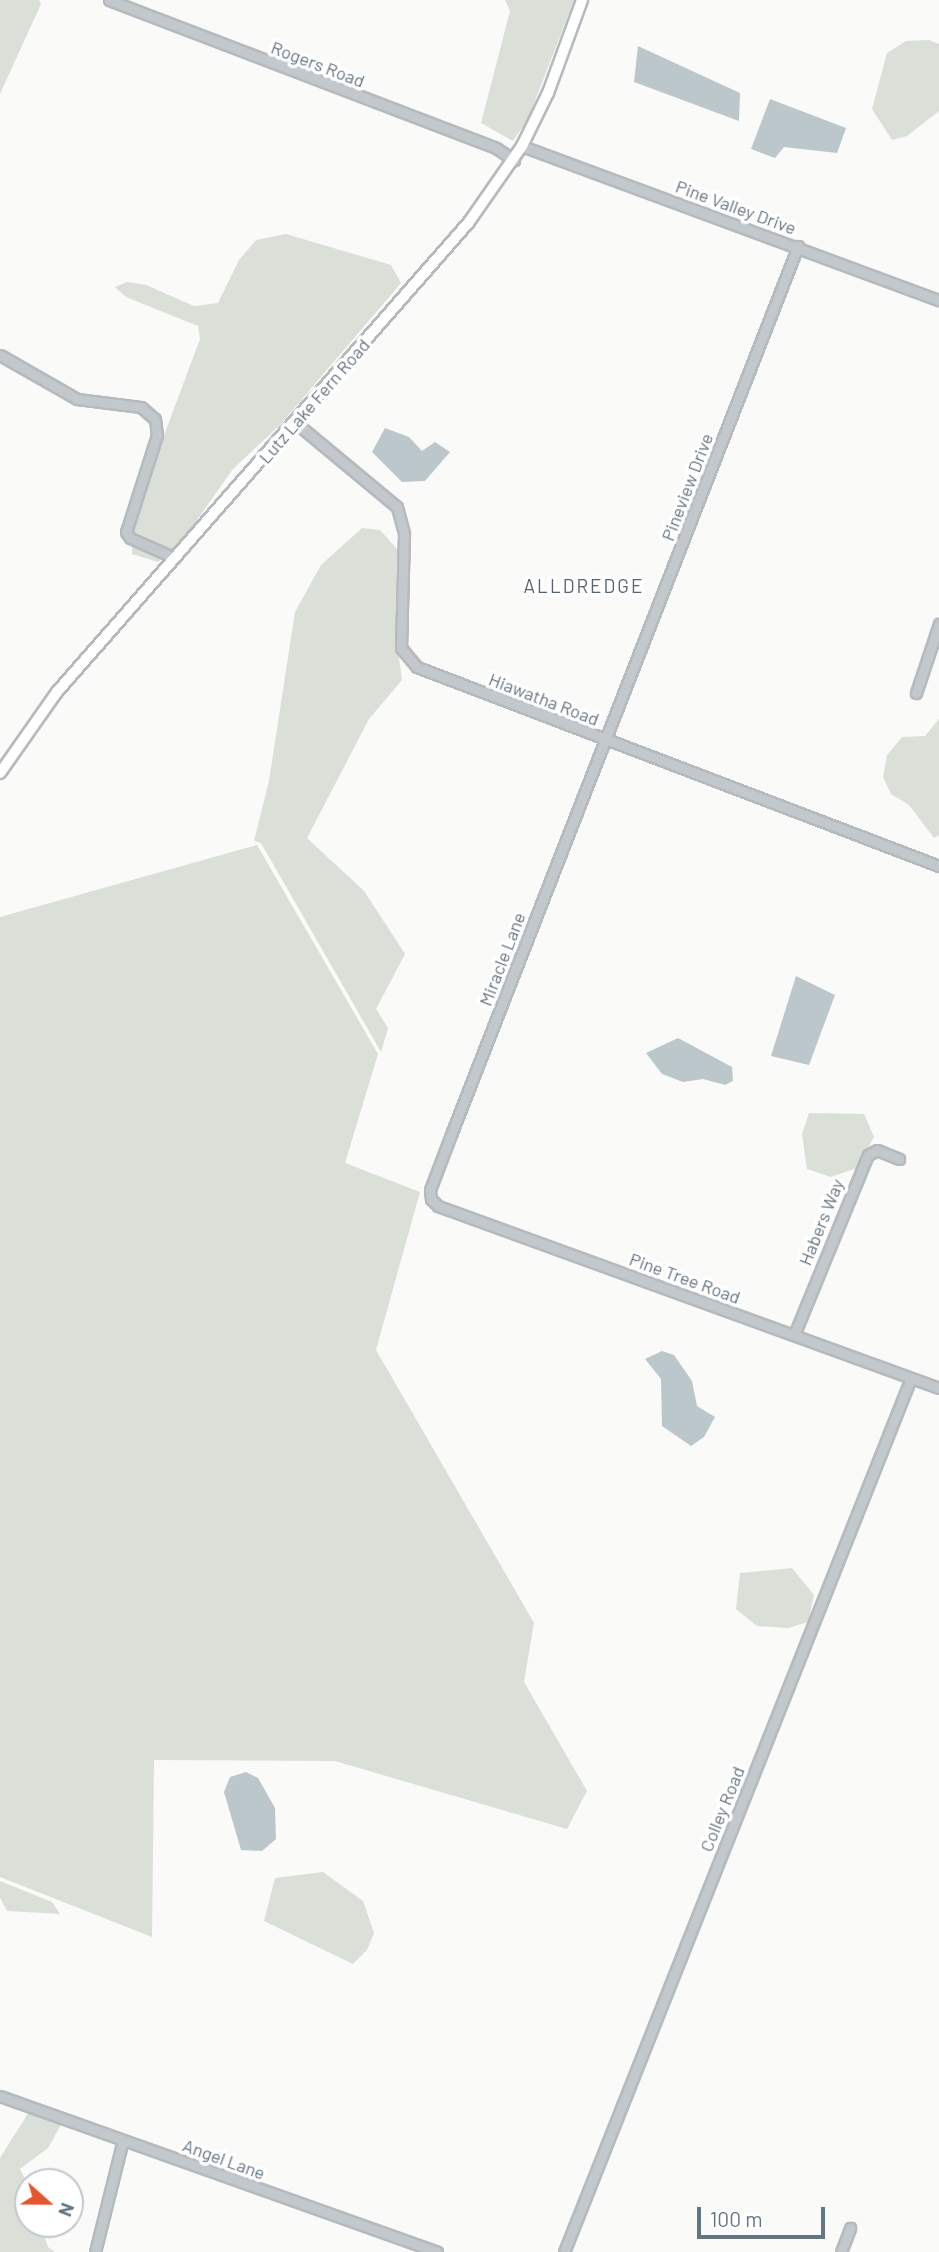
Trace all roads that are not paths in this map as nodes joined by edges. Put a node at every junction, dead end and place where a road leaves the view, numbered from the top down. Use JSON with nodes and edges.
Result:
{"nodes":[{"id":1,"x":109,"y":0,"type":"edge"},
{"id":2,"x":582,"y":0,"type":"edge"},
{"id":3,"x":522,"y":146,"type":"junction"},
{"id":4,"x":514,"y":160,"type":"junction"},
{"id":5,"x":798,"y":246,"type":"junction"},
{"id":6,"x":939,"y":300,"type":"edge"},
{"id":7,"x":0,"y":355,"type":"edge"},
{"id":8,"x":296,"y":423,"type":"junction"},
{"id":9,"x":175,"y":558,"type":"junction"},
{"id":10,"x":939,"y":624,"type":"edge"},
{"id":11,"x":916,"y":693,"type":"dead end"},
{"id":12,"x":604,"y":740,"type":"junction"},
{"id":13,"x":0,"y":773,"type":"edge"},
{"id":14,"x":939,"y":866,"type":"edge"},
{"id":15,"x":899,"y":1159,"type":"dead end"},
{"id":16,"x":430,"y":1190,"type":"joint"},
{"id":17,"x":794,"y":1335,"type":"junction"},
{"id":18,"x":911,"y":1378,"type":"junction"},
{"id":19,"x":939,"y":1388,"type":"edge"},
{"id":20,"x":0,"y":2096,"type":"edge"},
{"id":21,"x":123,"y":2140,"type":"junction"},
{"id":22,"x":850,"y":2228,"type":"dead end"},
{"id":23,"x":96,"y":2252,"type":"edge"},
{"id":24,"x":437,"y":2252,"type":"edge"},
{"id":25,"x":564,"y":2252,"type":"edge"},
{"id":26,"x":841,"y":2252,"type":"edge"}],
"edges":[{"from":1,"to":4,"type":"street","name":"Rogers Road"},
{"from":2,"to":3,"type":"main road","name":"Lutz Lake Fern Road"},
{"from":3,"to":4,"type":"main road","name":"Lutz Lake Fern Road"},
{"from":3,"to":5,"type":"street","name":"Pine Valley Drive"},
{"from":4,"to":8,"type":"main road","name":"Lutz Lake Fern Road"},
{"from":5,"to":6,"type":"street","name":"Pine Valley Drive"},
{"from":5,"to":12,"type":"street","name":"Pineview Drive"},
{"from":7,"to":9,"type":"street"},
{"from":8,"to":9,"type":"main road","name":"Lutz Lake Fern Road"},
{"from":8,"to":12,"type":"street","name":"Hiawatha Road"},
{"from":9,"to":13,"type":"main road","name":"Lutz Lake Fern Road"},
{"from":10,"to":11,"type":"street"},
{"from":12,"to":14,"type":"street","name":"Hiawatha Road"},
{"from":12,"to":16,"type":"street","name":"Miracle Lane"},
{"from":15,"to":17,"type":"street","name":"Habers Way"},
{"from":16,"to":17,"type":"street","name":"Pine Tree Road"},
{"from":17,"to":18,"type":"street","name":"Pine Tree Road"},
{"from":18,"to":19,"type":"street","name":"Pine Tree Road"},
{"from":18,"to":25,"type":"street","name":"Colley Road"},
{"from":20,"to":21,"type":"street","name":"Angel Lane"},
{"from":21,"to":23,"type":"street"},
{"from":21,"to":24,"type":"street","name":"Angel Lane"},
{"from":22,"to":26,"type":"street"}]}
